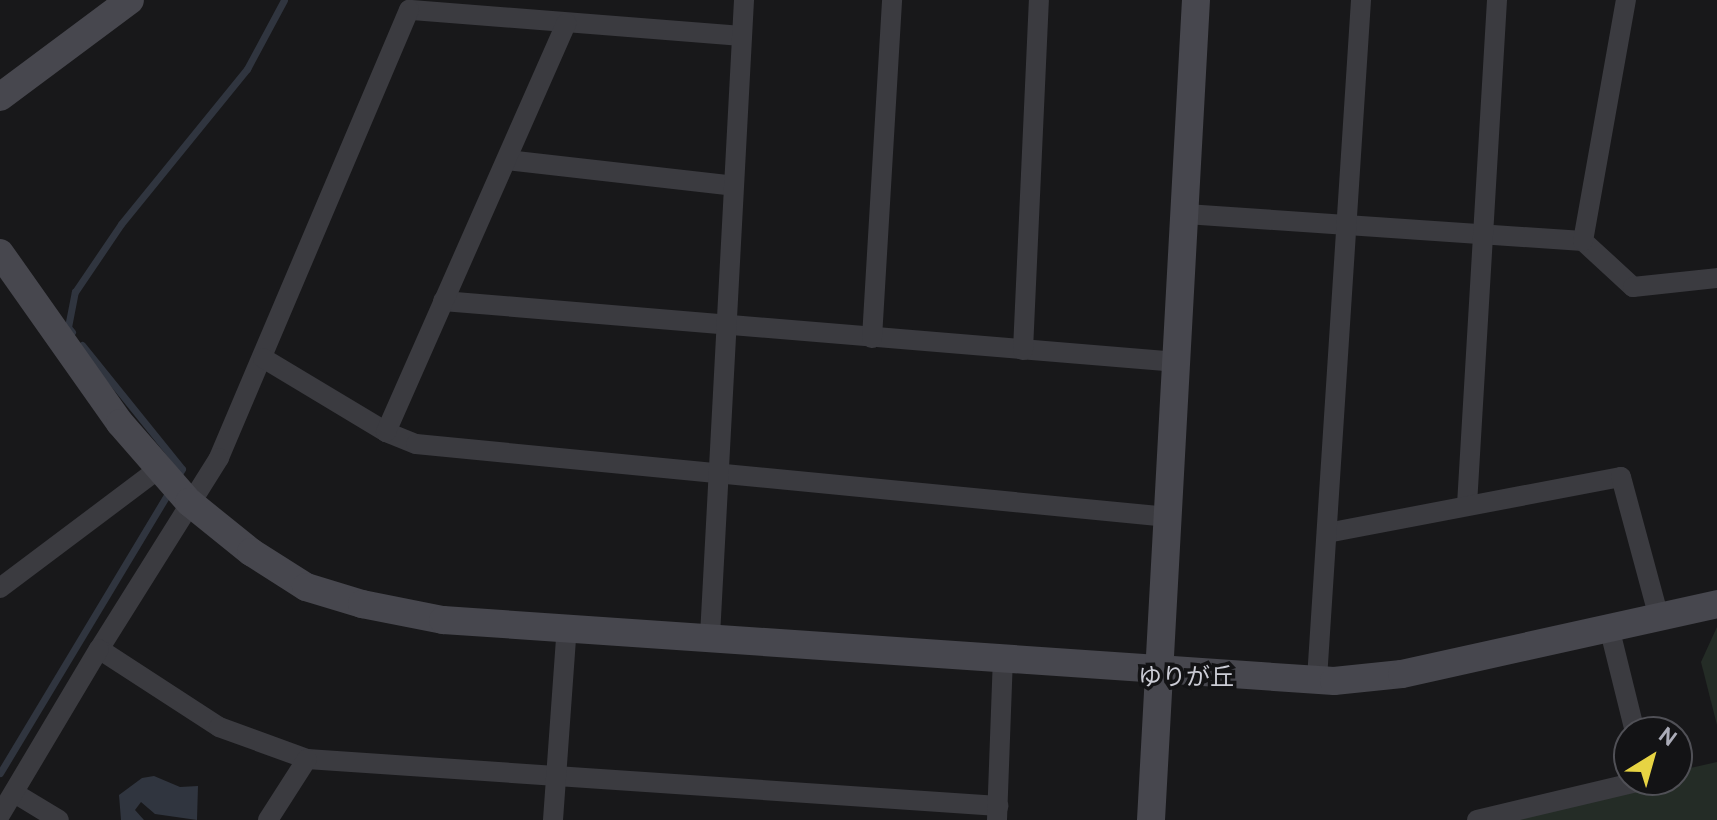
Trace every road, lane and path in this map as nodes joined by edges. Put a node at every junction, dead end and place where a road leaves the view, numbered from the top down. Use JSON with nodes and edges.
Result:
{"nodes":[{"id":1,"x":130,"y":0,"type":"edge"},
{"id":2,"x":744,"y":0,"type":"edge"},
{"id":3,"x":892,"y":0,"type":"edge"},
{"id":4,"x":1039,"y":0,"type":"edge"},
{"id":5,"x":1196,"y":0,"type":"edge"},
{"id":6,"x":1361,"y":0,"type":"edge"},
{"id":7,"x":1497,"y":0,"type":"edge"},
{"id":8,"x":1626,"y":0,"type":"edge"},
{"id":9,"x":566,"y":23,"type":"junction"},
{"id":10,"x":742,"y":36,"type":"junction"},
{"id":11,"x":0,"y":97,"type":"edge"},
{"id":12,"x":507,"y":160,"type":"junction"},
{"id":13,"x":734,"y":186,"type":"junction"},
{"id":14,"x":1186,"y":214,"type":"junction"},
{"id":15,"x":1348,"y":226,"type":"junction"},
{"id":16,"x":1482,"y":234,"type":"junction"},
{"id":17,"x":1583,"y":241,"type":"junction"},
{"id":18,"x":0,"y":253,"type":"edge"},
{"id":19,"x":1717,"y":278,"type":"edge"},
{"id":20,"x":443,"y":301,"type":"junction"},
{"id":21,"x":729,"y":325,"type":"junction"},
{"id":22,"x":872,"y":338,"type":"junction"},
{"id":23,"x":1023,"y":350,"type":"junction"},
{"id":24,"x":263,"y":358,"type":"junction"},
{"id":25,"x":1177,"y":362,"type":"junction"},
{"id":26,"x":386,"y":432,"type":"junction"},
{"id":27,"x":163,"y":470,"type":"junction"},
{"id":28,"x":720,"y":473,"type":"junction"},
{"id":29,"x":187,"y":499,"type":"junction"},
{"id":30,"x":1467,"y":505,"type":"junction"},
{"id":31,"x":1168,"y":517,"type":"junction"},
{"id":32,"x":1327,"y":533,"type":"junction"},
{"id":33,"x":0,"y":588,"type":"edge"},
{"id":34,"x":1717,"y":604,"type":"edge"},
{"id":35,"x":1659,"y":618,"type":"junction"},
{"id":36,"x":567,"y":626,"type":"junction"},
{"id":37,"x":1610,"y":631,"type":"junction"},
{"id":38,"x":710,"y":636,"type":"junction"},
{"id":39,"x":99,"y":649,"type":"junction"},
{"id":40,"x":1003,"y":660,"type":"junction"},
{"id":41,"x":1159,"y":672,"type":"junction"},
{"id":42,"x":1317,"y":679,"type":"junction"},
{"id":43,"x":1631,"y":716,"type":"edge"},
{"id":44,"x":307,"y":759,"type":"junction"},
{"id":45,"x":556,"y":775,"type":"junction"},
{"id":46,"x":1613,"y":788,"type":"edge"},
{"id":47,"x":16,"y":794,"type":"junction"},
{"id":48,"x":998,"y":813,"type":"edge"},
{"id":49,"x":0,"y":815,"type":"edge"},
{"id":50,"x":59,"y":820,"type":"edge"},
{"id":51,"x":268,"y":820,"type":"edge"},
{"id":52,"x":553,"y":820,"type":"edge"},
{"id":53,"x":1155,"y":820,"type":"edge"},
{"id":54,"x":1477,"y":820,"type":"edge"}],
"edges":[{"from":1,"to":11,"type":"street"},
{"from":2,"to":10,"type":"street"},
{"from":3,"to":22,"type":"street"},
{"from":4,"to":23,"type":"street"},
{"from":5,"to":14,"type":"street"},
{"from":6,"to":15,"type":"street"},
{"from":7,"to":16,"type":"street"},
{"from":8,"to":17,"type":"street"},
{"from":9,"to":10,"type":"street"},
{"from":9,"to":12,"type":"street"},
{"from":9,"to":24,"type":"street"},
{"from":10,"to":13,"type":"street"},
{"from":12,"to":13,"type":"street"},
{"from":12,"to":20,"type":"street"},
{"from":13,"to":21,"type":"street"},
{"from":14,"to":15,"type":"street"},
{"from":14,"to":25,"type":"street"},
{"from":15,"to":16,"type":"street"},
{"from":15,"to":32,"type":"street"},
{"from":16,"to":17,"type":"street"},
{"from":16,"to":30,"type":"street"},
{"from":17,"to":19,"type":"street"},
{"from":18,"to":27,"type":"street"},
{"from":20,"to":21,"type":"street"},
{"from":20,"to":26,"type":"street"},
{"from":21,"to":22,"type":"street"},
{"from":21,"to":28,"type":"street"},
{"from":22,"to":23,"type":"street"},
{"from":23,"to":25,"type":"street"},
{"from":24,"to":26,"type":"street"},
{"from":24,"to":29,"type":"street"},
{"from":25,"to":31,"type":"street"},
{"from":26,"to":28,"type":"street"},
{"from":27,"to":29,"type":"street"},
{"from":27,"to":33,"type":"street"},
{"from":28,"to":31,"type":"street"},
{"from":28,"to":38,"type":"street"},
{"from":29,"to":36,"type":"street"},
{"from":29,"to":39,"type":"street"},
{"from":30,"to":32,"type":"street"},
{"from":30,"to":35,"type":"street"},
{"from":31,"to":41,"type":"street"},
{"from":32,"to":42,"type":"street"},
{"from":34,"to":35,"type":"street"},
{"from":35,"to":37,"type":"street"},
{"from":36,"to":38,"type":"street"},
{"from":36,"to":45,"type":"street"},
{"from":37,"to":42,"type":"street"},
{"from":37,"to":43,"type":"street"},
{"from":38,"to":40,"type":"street"},
{"from":39,"to":44,"type":"street"},
{"from":39,"to":47,"type":"street"},
{"from":40,"to":41,"type":"street"},
{"from":40,"to":48,"type":"street"},
{"from":41,"to":42,"type":"street"},
{"from":41,"to":53,"type":"street"},
{"from":44,"to":45,"type":"street"},
{"from":44,"to":51,"type":"street"},
{"from":45,"to":48,"type":"street"},
{"from":45,"to":52,"type":"street"},
{"from":46,"to":54,"type":"street"},
{"from":47,"to":49,"type":"street"},
{"from":47,"to":50,"type":"street"}]}
